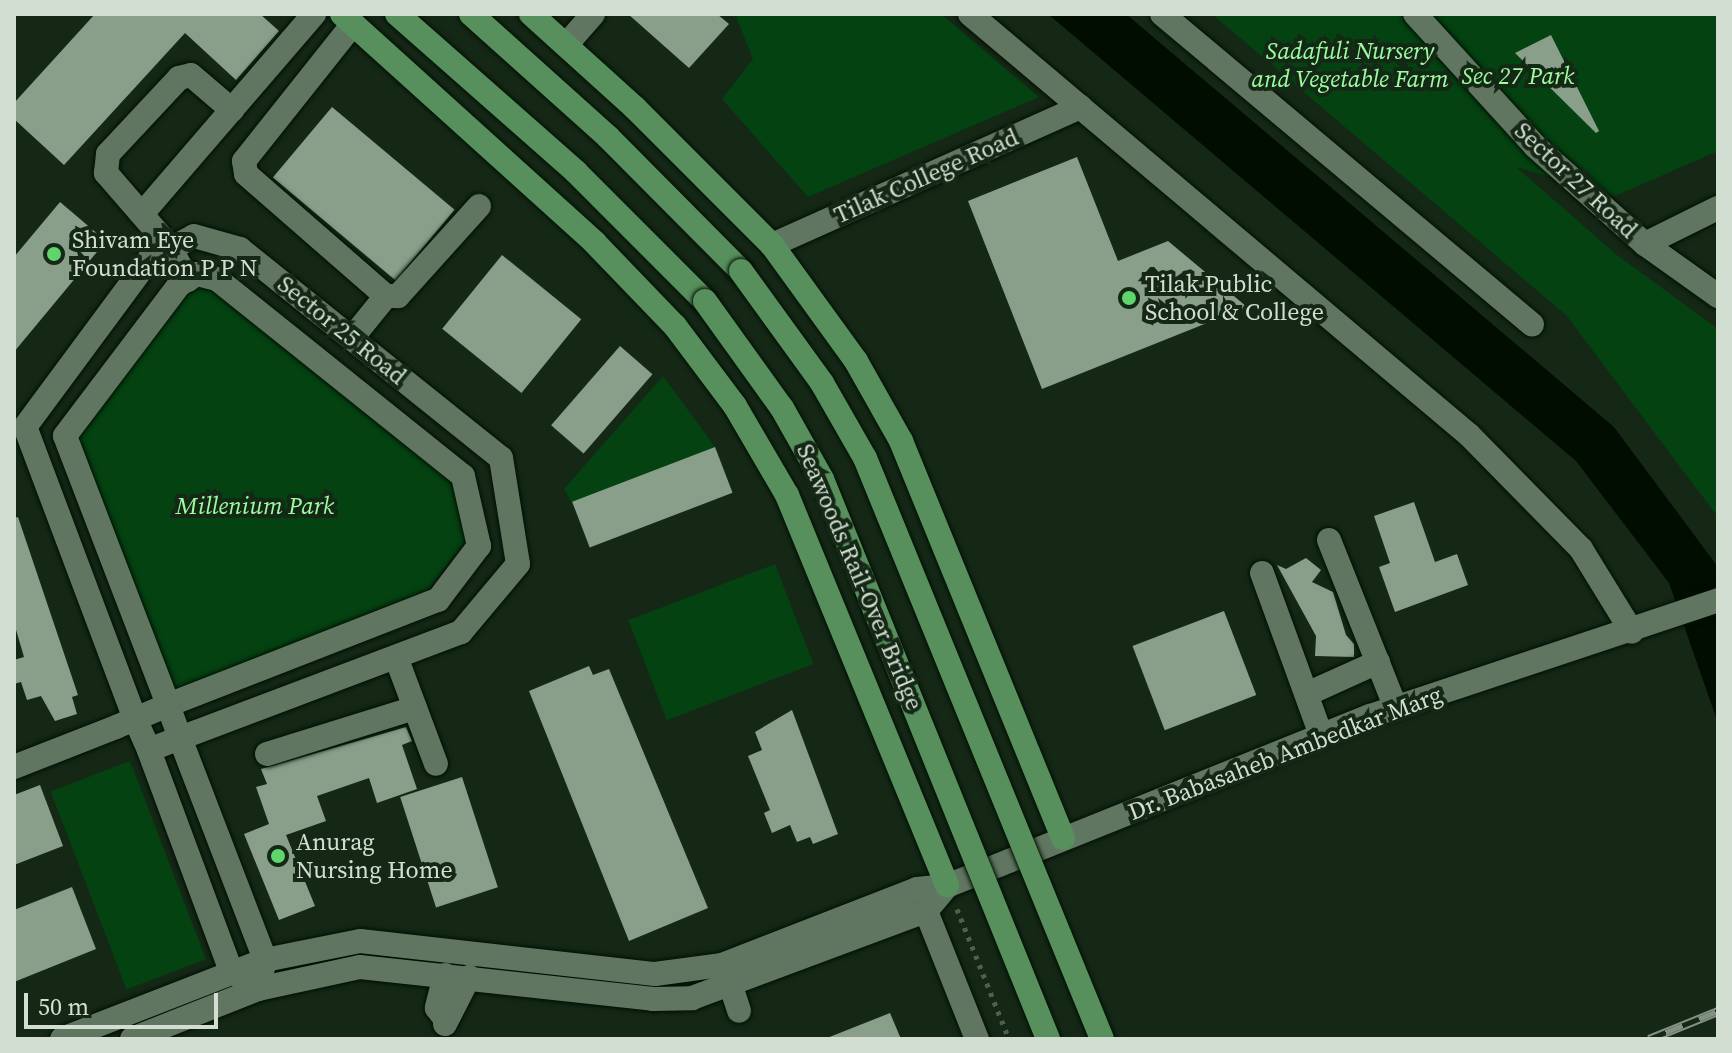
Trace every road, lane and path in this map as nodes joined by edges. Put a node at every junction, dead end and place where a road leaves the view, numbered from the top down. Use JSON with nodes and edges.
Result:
{"nodes":[{"id":1,"x":314,"y":14,"type":"edge"},
{"id":2,"x":397,"y":14,"type":"edge"},
{"id":3,"x":471,"y":14,"type":"edge"},
{"id":4,"x":531,"y":14,"type":"edge"},
{"id":5,"x":593,"y":14,"type":"edge"},
{"id":6,"x":970,"y":14,"type":"edge"},
{"id":7,"x":1162,"y":14,"type":"edge"},
{"id":8,"x":1415,"y":14,"type":"edge"},
{"id":9,"x":348,"y":19,"type":"edge"},
{"id":10,"x":566,"y":45,"type":"junction"},
{"id":11,"x":1080,"y":107,"type":"junction"},
{"id":12,"x":232,"y":110,"type":"junction"},
{"id":13,"x":479,"y":206,"type":"dead end"},
{"id":14,"x":1718,"y":208,"type":"edge"},
{"id":15,"x":142,"y":214,"type":"junction"},
{"id":16,"x":1645,"y":244,"type":"junction"},
{"id":17,"x":772,"y":245,"type":"junction"},
{"id":18,"x":170,"y":247,"type":"junction"},
{"id":19,"x":188,"y":280,"type":"junction"},
{"id":20,"x":386,"y":296,"type":"junction"},
{"id":21,"x":1718,"y":296,"type":"edge"},
{"id":22,"x":1532,"y":325,"type":"dead end"},
{"id":23,"x":352,"y":338,"type":"junction"},
{"id":24,"x":25,"y":427,"type":"junction"},
{"id":25,"x":65,"y":436,"type":"junction"},
{"id":26,"x":507,"y":499,"type":"junction"},
{"id":27,"x":470,"y":508,"type":"junction"},
{"id":28,"x":1329,"y":540,"type":"dead end"},
{"id":29,"x":1262,"y":573,"type":"dead end"},
{"id":30,"x":1718,"y":600,"type":"edge"},
{"id":31,"x":1637,"y":630,"type":"junction"},
{"id":32,"x":396,"y":657,"type":"junction"},
{"id":33,"x":1378,"y":662,"type":"junction"},
{"id":34,"x":1307,"y":694,"type":"junction"},
{"id":35,"x":168,"y":705,"type":"junction"},
{"id":36,"x":415,"y":708,"type":"junction"},
{"id":37,"x":1396,"y":708,"type":"junction"},
{"id":38,"x":135,"y":719,"type":"junction"},
{"id":39,"x":1321,"y":735,"type":"junction"},
{"id":40,"x":180,"y":738,"type":"junction"},
{"id":41,"x":149,"y":750,"type":"junction"},
{"id":42,"x":267,"y":754,"type":"dead end"},
{"id":43,"x":436,"y":764,"type":"dead end"},
{"id":44,"x":14,"y":767,"type":"edge"},
{"id":45,"x":1063,"y":838,"type":"junction"},
{"id":46,"x":947,"y":886,"type":"junction"},
{"id":47,"x":926,"y":911,"type":"junction"},
{"id":48,"x":265,"y":960,"type":"junction"},
{"id":49,"x":231,"y":971,"type":"junction"},
{"id":50,"x":457,"y":976,"type":"junction"},
{"id":51,"x":731,"y":986,"type":"junction"},
{"id":52,"x":258,"y":989,"type":"junction"},
{"id":53,"x":739,"y":1011,"type":"dead end"},
{"id":54,"x":446,"y":1022,"type":"dead end"},
{"id":55,"x":1042,"y":1034,"type":"edge"},
{"id":56,"x":62,"y":1039,"type":"edge"},
{"id":57,"x":132,"y":1039,"type":"edge"},
{"id":58,"x":977,"y":1039,"type":"edge"},
{"id":59,"x":1009,"y":1039,"type":"edge"},
{"id":60,"x":1102,"y":1039,"type":"edge"}],
"edges":[{"from":1,"to":12,"type":"street"},
{"from":2,"to":55,"type":"main road","name":"Seawoods Rail-Over Bridge","bridge":true},
{"from":3,"to":60,"type":"main road","name":"Seawoods Rail-Over Bridge","bridge":true},
{"from":4,"to":10,"type":"main road"},
{"from":5,"to":10,"type":"street"},
{"from":6,"to":11,"type":"street"},
{"from":7,"to":22,"type":"street"},
{"from":8,"to":16,"type":"street","name":"Sector 27 Road"},
{"from":9,"to":20,"type":"street"},
{"from":9,"to":46,"type":"main road"},
{"from":10,"to":17,"type":"main road"},
{"from":11,"to":17,"type":"street","name":"Tilak College Road"},
{"from":11,"to":31,"type":"street"},
{"from":12,"to":15,"type":"street"},
{"from":12,"to":15,"type":"street"},
{"from":13,"to":20,"type":"street"},
{"from":14,"to":16,"type":"street"},
{"from":15,"to":18,"type":"street"},
{"from":16,"to":21,"type":"street","name":"Sector 27 Road"},
{"from":17,"to":45,"type":"main road"},
{"from":18,"to":19,"type":"street"},
{"from":18,"to":23,"type":"street","name":"Sector 25 Road"},
{"from":18,"to":24,"type":"street","name":"Sector 25 Road"},
{"from":19,"to":25,"type":"street"},
{"from":19,"to":27,"type":"street","name":"Sector 25 Road"},
{"from":20,"to":23,"type":"street"},
{"from":23,"to":26,"type":"street","name":"Sector 25 Road"},
{"from":24,"to":25,"type":"street"},
{"from":24,"to":38,"type":"street"},
{"from":25,"to":35,"type":"street"},
{"from":26,"to":27,"type":"street"},
{"from":26,"to":32,"type":"street","name":"Sector 25 Road"},
{"from":27,"to":35,"type":"street","name":"Sector 25 Road"},
{"from":28,"to":33,"type":"street"},
{"from":29,"to":34,"type":"street"},
{"from":30,"to":31,"type":"street","name":"Dr. Babasaheb Ambedkar Marg"},
{"from":31,"to":37,"type":"street","name":"Dr. Babasaheb Ambedkar Marg"},
{"from":32,"to":36,"type":"street"},
{"from":32,"to":40,"type":"street","name":"Sector 25 Road"},
{"from":33,"to":34,"type":"street"},
{"from":33,"to":37,"type":"street"},
{"from":34,"to":39,"type":"street"},
{"from":35,"to":38,"type":"street","name":"Sector 25 Road"},
{"from":35,"to":40,"type":"street"},
{"from":36,"to":42,"type":"street"},
{"from":36,"to":43,"type":"street"},
{"from":37,"to":39,"type":"street","name":"Dr. Babasaheb Ambedkar Marg"},
{"from":38,"to":41,"type":"street"},
{"from":38,"to":44,"type":"street","name":"Sector 25 Road"},
{"from":39,"to":45,"type":"street","name":"Dr. Babasaheb Ambedkar Marg"},
{"from":40,"to":41,"type":"street","name":"Sector 25 Road"},
{"from":40,"to":48,"type":"street"},
{"from":41,"to":49,"type":"street"},
{"from":45,"to":46,"type":"street","name":"Dr. Babasaheb Ambedkar Marg"},
{"from":46,"to":47,"type":"street","name":"Dr. Babasaheb Ambedkar Marg"},
{"from":46,"to":48,"type":"street","name":"Dr. Babasaheb Ambedkar Marg"},
{"from":46,"to":59,"type":"path"},
{"from":47,"to":51,"type":"street","name":"Dr. Babasaheb Ambedkar Marg"},
{"from":47,"to":58,"type":"street"},
{"from":48,"to":49,"type":"street","name":"Dr. Babasaheb Ambedkar Marg"},
{"from":48,"to":52,"type":"street"},
{"from":49,"to":52,"type":"street"},
{"from":49,"to":56,"type":"street","name":"Dr. Babasaheb Ambedkar Marg"},
{"from":50,"to":51,"type":"street","name":"Dr. Babasaheb Ambedkar Marg"},
{"from":50,"to":52,"type":"street","name":"Dr. Babasaheb Ambedkar Marg"},
{"from":50,"to":54,"type":"street"},
{"from":51,"to":53,"type":"street"},
{"from":52,"to":57,"type":"street","name":"Dr. Babasaheb Ambedkar Marg"}]}
